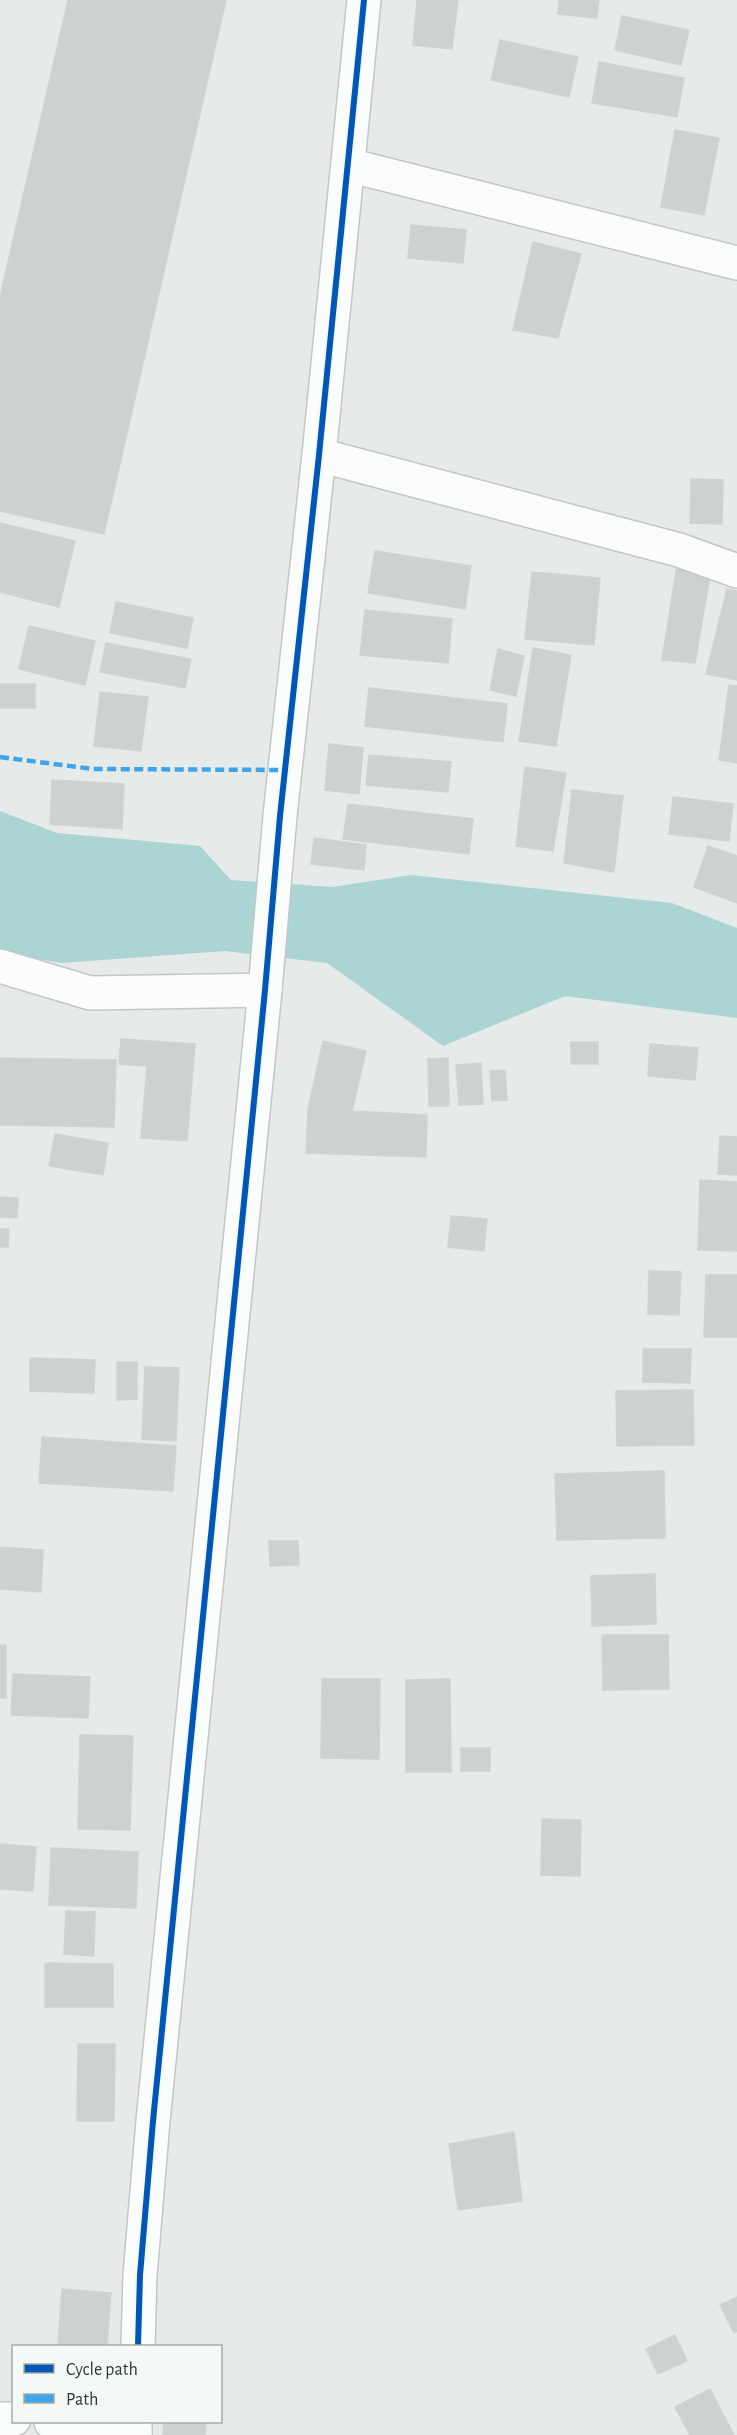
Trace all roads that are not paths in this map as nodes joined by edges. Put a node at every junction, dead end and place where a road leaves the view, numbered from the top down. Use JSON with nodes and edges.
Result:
{"nodes":[{"id":1,"x":363,"y":0,"type":"edge"},
{"id":2,"x":348,"y":165,"type":"junction"},
{"id":3,"x":737,"y":263,"type":"edge"},
{"id":4,"x":319,"y":455,"type":"junction"},
{"id":5,"x":737,"y":571,"type":"edge"},
{"id":6,"x":0,"y":966,"type":"edge"},
{"id":7,"x":266,"y":977,"type":"junction"},
{"id":8,"x":138,"y":2345,"type":"edge"},
{"id":9,"x":72,"y":2423,"type":"edge"},
{"id":10,"x":135,"y":2429,"type":"edge"}],
"edges":[{"from":1,"to":2,"type":"street"},
{"from":2,"to":3,"type":"street"},
{"from":2,"to":4,"type":"street"},
{"from":4,"to":5,"type":"street"},
{"from":4,"to":7,"type":"street"},
{"from":6,"to":7,"type":"street"},
{"from":7,"to":8,"type":"street"},
{"from":9,"to":10,"type":"street"}]}
